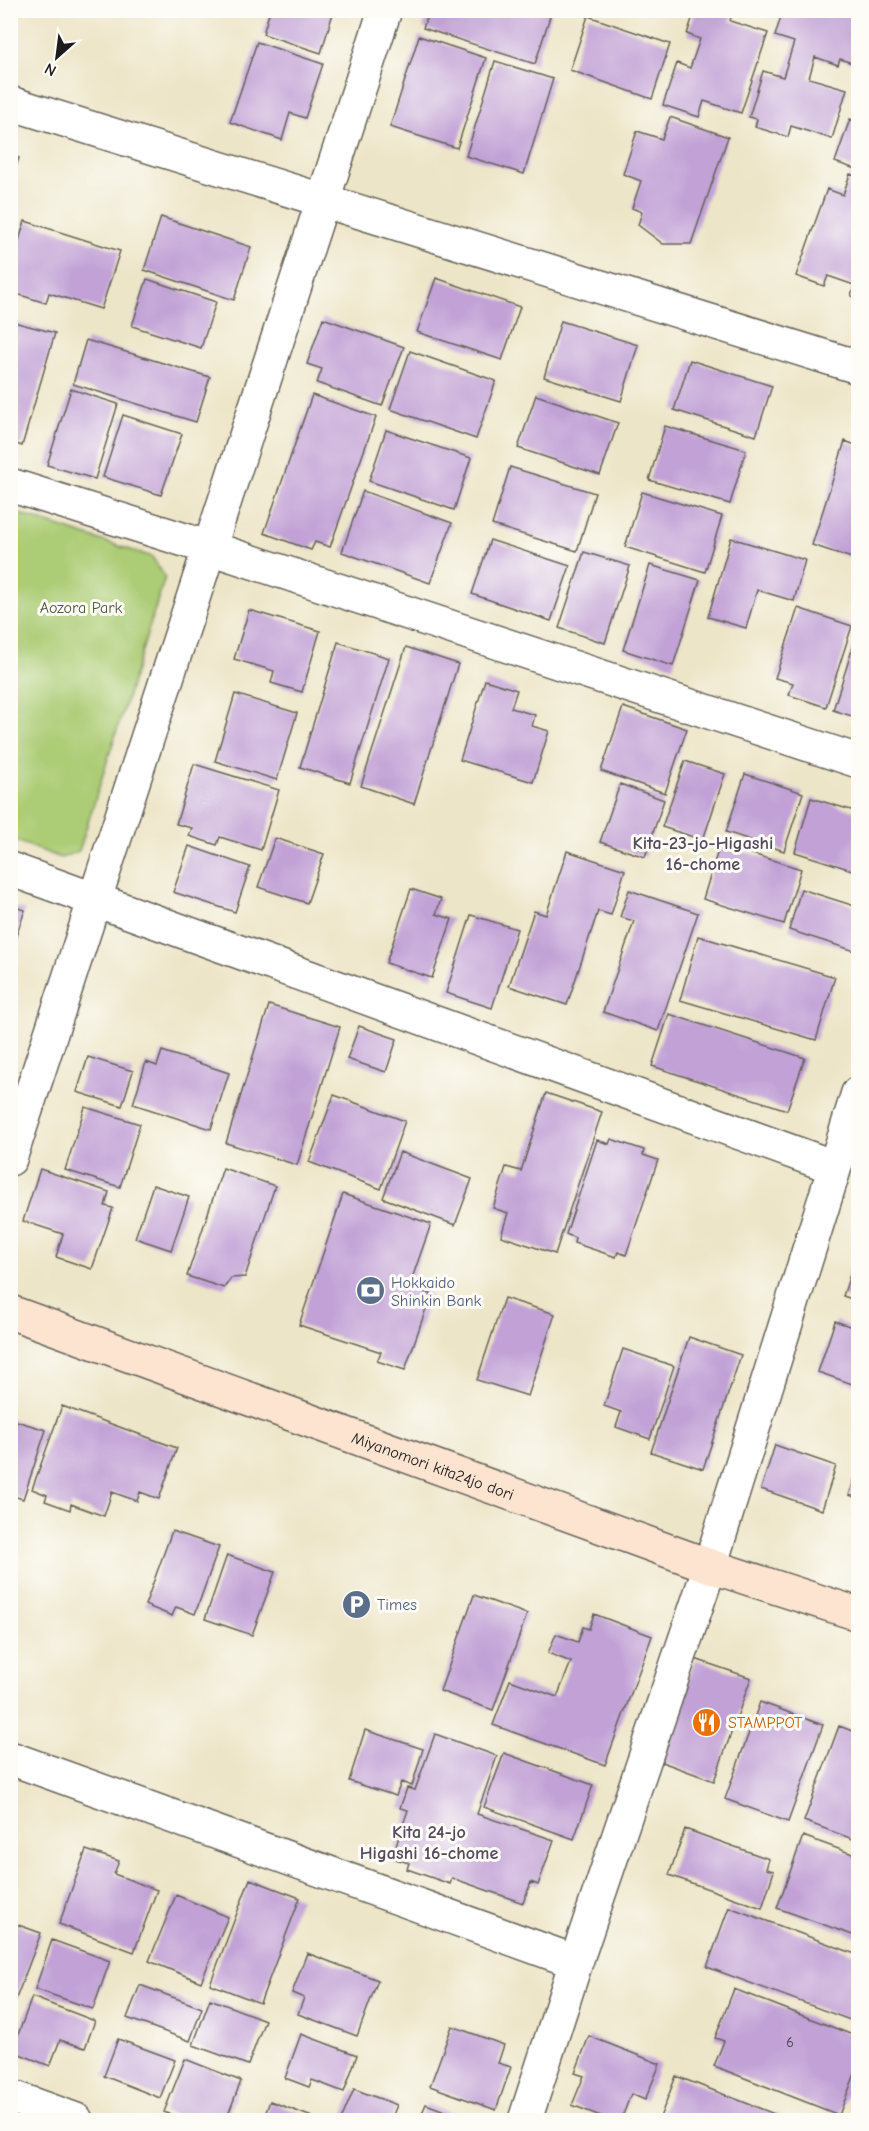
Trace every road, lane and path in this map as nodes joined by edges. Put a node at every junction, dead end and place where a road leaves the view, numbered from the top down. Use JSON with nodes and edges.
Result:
{"nodes":[{"id":1,"x":385,"y":10,"type":"edge"},
{"id":2,"x":10,"y":103,"type":"edge"},
{"id":3,"x":324,"y":200,"type":"junction"},
{"id":4,"x":858,"y":367,"type":"edge"},
{"id":5,"x":10,"y":485,"type":"edge"},
{"id":6,"x":210,"y":548,"type":"junction"},
{"id":7,"x":858,"y":761,"type":"edge"},
{"id":8,"x":10,"y":869,"type":"edge"},
{"id":9,"x":95,"y":900,"type":"junction"},
{"id":10,"x":858,"y":1093,"type":"edge"},
{"id":11,"x":10,"y":1159,"type":"edge"},
{"id":12,"x":834,"y":1167,"type":"junction"},
{"id":13,"x":10,"y":1312,"type":"edge"},
{"id":14,"x":710,"y":1566,"type":"junction"},
{"id":15,"x":858,"y":1614,"type":"edge"},
{"id":16,"x":10,"y":1758,"type":"edge"},
{"id":17,"x":576,"y":1962,"type":"junction"},
{"id":18,"x":10,"y":2096,"type":"edge"},
{"id":19,"x":76,"y":2121,"type":"edge"},
{"id":20,"x":525,"y":2121,"type":"edge"}],
"edges":[{"from":1,"to":3,"type":"street"},
{"from":2,"to":3,"type":"street"},
{"from":3,"to":4,"type":"street"},
{"from":3,"to":6,"type":"street"},
{"from":5,"to":6,"type":"street"},
{"from":6,"to":7,"type":"street"},
{"from":6,"to":9,"type":"street"},
{"from":8,"to":9,"type":"street"},
{"from":9,"to":11,"type":"street"},
{"from":9,"to":12,"type":"street"},
{"from":10,"to":12,"type":"street"},
{"from":12,"to":14,"type":"street"},
{"from":13,"to":14,"type":"street","name":"Miyanomori kita24jo dori"},
{"from":14,"to":15,"type":"street","name":"Miyanomori kita24jo dori"},
{"from":14,"to":17,"type":"street"},
{"from":16,"to":17,"type":"street"},
{"from":17,"to":20,"type":"street"},
{"from":18,"to":19,"type":"street"}]}
